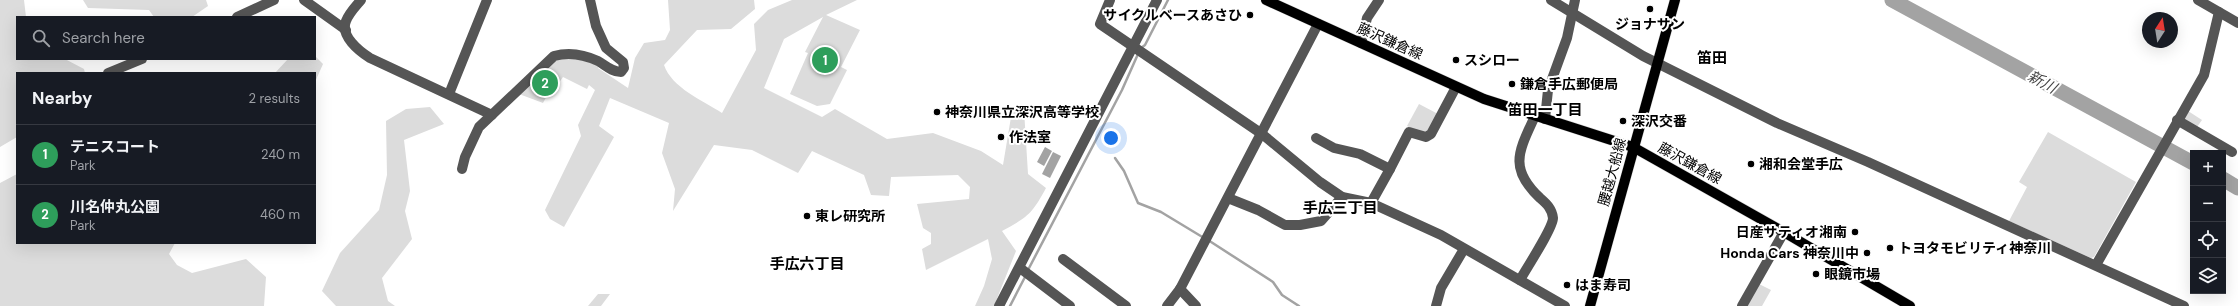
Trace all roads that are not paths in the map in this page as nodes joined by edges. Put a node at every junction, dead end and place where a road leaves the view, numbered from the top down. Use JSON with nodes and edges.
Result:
{"nodes":[{"id":1,"x":274,"y":0,"type":"edge"},
{"id":2,"x":304,"y":0,"type":"edge"},
{"id":3,"x":361,"y":0,"type":"edge"},
{"id":4,"x":487,"y":0,"type":"edge"},
{"id":5,"x":590,"y":0,"type":"edge"},
{"id":6,"x":1110,"y":0,"type":"edge"},
{"id":7,"x":1157,"y":0,"type":"edge"},
{"id":8,"x":1266,"y":0,"type":"edge"},
{"id":9,"x":1379,"y":0,"type":"edge"},
{"id":10,"x":1551,"y":0,"type":"edge"},
{"id":11,"x":1575,"y":0,"type":"edge"},
{"id":12,"x":1675,"y":0,"type":"edge"},
{"id":13,"x":2198,"y":0,"type":"edge"},
{"id":14,"x":1572,"y":12,"type":"junction"},
{"id":15,"x":2219,"y":12,"type":"junction"},
{"id":16,"x":239,"y":16,"type":"edge"},
{"id":17,"x":2238,"y":22,"type":"edge"},
{"id":18,"x":1318,"y":24,"type":"junction"},
{"id":19,"x":346,"y":30,"type":"junction"},
{"id":20,"x":1361,"y":43,"type":"junction"},
{"id":21,"x":1134,"y":48,"type":"junction"},
{"id":22,"x":140,"y":60,"type":"edge"},
{"id":23,"x":1658,"y":63,"type":"junction"},
{"id":24,"x":112,"y":72,"type":"edge"},
{"id":25,"x":1456,"y":87,"type":"junction"},
{"id":26,"x":449,"y":94,"type":"junction"},
{"id":27,"x":492,"y":115,"type":"junction"},
{"id":28,"x":1534,"y":116,"type":"junction"},
{"id":29,"x":1545,"y":119,"type":"junction"},
{"id":30,"x":2177,"y":120,"type":"junction"},
{"id":31,"x":1262,"y":134,"type":"junction"},
{"id":32,"x":1316,"y":138,"type":"dead end"},
{"id":33,"x":1632,"y":147,"type":"junction"},
{"id":34,"x":2232,"y":152,"type":"dead end"},
{"id":35,"x":462,"y":169,"type":"dead end"},
{"id":36,"x":1390,"y":169,"type":"junction"},
{"id":37,"x":1342,"y":197,"type":"junction"},
{"id":38,"x":1228,"y":198,"type":"junction"},
{"id":39,"x":1371,"y":204,"type":"junction"},
{"id":40,"x":1784,"y":232,"type":"junction"},
{"id":41,"x":1464,"y":249,"type":"junction"},
{"id":42,"x":1063,"y":259,"type":"dead end"},
{"id":43,"x":2096,"y":265,"type":"junction"},
{"id":44,"x":1020,"y":268,"type":"junction"},
{"id":45,"x":1520,"y":280,"type":"junction"},
{"id":46,"x":1180,"y":289,"type":"junction"},
{"id":47,"x":999,"y":306,"type":"edge"},
{"id":48,"x":1070,"y":306,"type":"edge"},
{"id":49,"x":1126,"y":306,"type":"edge"},
{"id":50,"x":1167,"y":306,"type":"edge"},
{"id":51,"x":1196,"y":306,"type":"edge"},
{"id":52,"x":1436,"y":306,"type":"edge"},
{"id":53,"x":1565,"y":306,"type":"edge"},
{"id":54,"x":1590,"y":306,"type":"edge"},
{"id":55,"x":1742,"y":306,"type":"edge"},
{"id":56,"x":1910,"y":306,"type":"edge"},
{"id":57,"x":2184,"y":306,"type":"edge"}],
"edges":[{"from":1,"to":16,"type":"street"},
{"from":2,"to":19,"type":"street"},
{"from":3,"to":19,"type":"street"},
{"from":4,"to":26,"type":"street"},
{"from":5,"to":27,"type":"street"},
{"from":6,"to":21,"type":"street"},
{"from":7,"to":21,"type":"street"},
{"from":8,"to":18,"type":"main road","name":"藤沢鎌倉線"},
{"from":9,"to":20,"type":"street"},
{"from":10,"to":14,"type":"street"},
{"from":11,"to":14,"type":"street"},
{"from":12,"to":23,"type":"main road","name":"腰越大船線"},
{"from":13,"to":15,"type":"street"},
{"from":14,"to":23,"type":"street"},
{"from":14,"to":29,"type":"street"},
{"from":15,"to":17,"type":"street"},
{"from":15,"to":30,"type":"street"},
{"from":18,"to":20,"type":"main road","name":"藤沢鎌倉線"},
{"from":18,"to":31,"type":"street"},
{"from":19,"to":26,"type":"street"},
{"from":20,"to":25,"type":"main road","name":"藤沢鎌倉線"},
{"from":21,"to":31,"type":"street"},
{"from":21,"to":44,"type":"street"},
{"from":22,"to":24,"type":"street"},
{"from":23,"to":33,"type":"main road","name":"腰越大船線"},
{"from":23,"to":43,"type":"street"},
{"from":25,"to":28,"type":"main road","name":"藤沢鎌倉線"},
{"from":25,"to":36,"type":"street"},
{"from":26,"to":27,"type":"street"},
{"from":27,"to":35,"type":"street"},
{"from":28,"to":29,"type":"main road","name":"藤沢鎌倉線"},
{"from":28,"to":45,"type":"street"},
{"from":29,"to":33,"type":"main road","name":"藤沢鎌倉線"},
{"from":30,"to":34,"type":"street"},
{"from":30,"to":43,"type":"street"},
{"from":31,"to":37,"type":"street"},
{"from":31,"to":38,"type":"street"},
{"from":32,"to":36,"type":"street"},
{"from":33,"to":40,"type":"main road","name":"藤沢鎌倉線"},
{"from":33,"to":54,"type":"main road","name":"腰越大船線"},
{"from":36,"to":39,"type":"street"},
{"from":37,"to":38,"type":"street"},
{"from":37,"to":39,"type":"street"},
{"from":38,"to":46,"type":"street"},
{"from":39,"to":41,"type":"street"},
{"from":40,"to":55,"type":"street"},
{"from":40,"to":56,"type":"main road","name":"藤沢鎌倉線"},
{"from":41,"to":45,"type":"street"},
{"from":41,"to":52,"type":"street"},
{"from":42,"to":49,"type":"street"},
{"from":43,"to":57,"type":"street"},
{"from":44,"to":47,"type":"street"},
{"from":44,"to":48,"type":"street"},
{"from":45,"to":53,"type":"street"},
{"from":46,"to":50,"type":"street"},
{"from":46,"to":51,"type":"street"}]}
